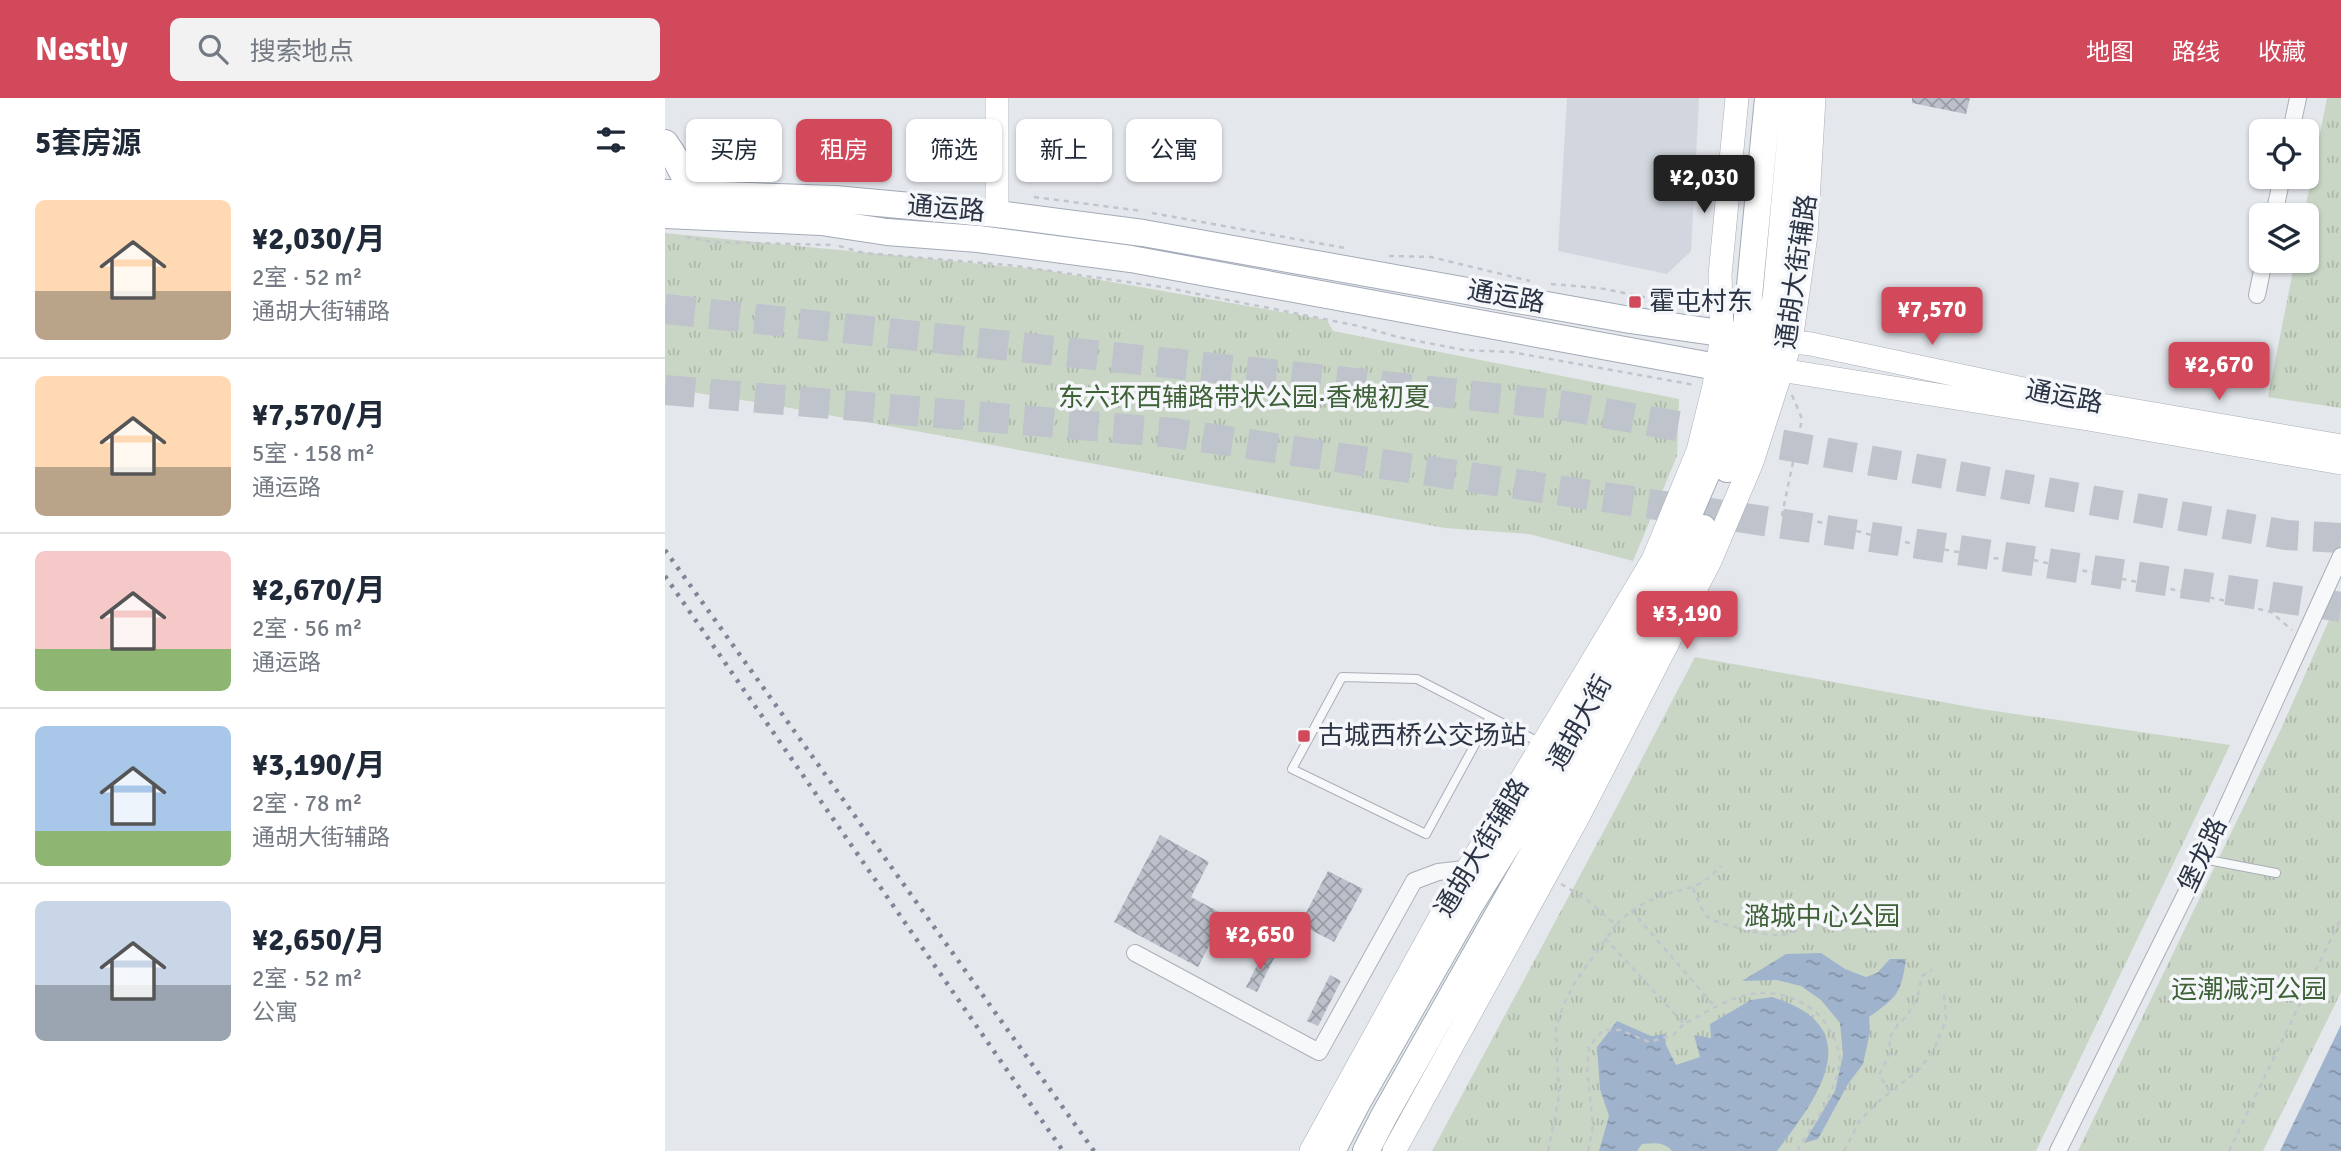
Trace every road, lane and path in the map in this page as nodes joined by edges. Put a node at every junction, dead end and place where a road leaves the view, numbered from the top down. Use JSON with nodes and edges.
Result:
{"nodes":[{"id":1,"x":997,"y":98,"type":"edge"},
{"id":2,"x":1737,"y":98,"type":"edge"},
{"id":3,"x":1768,"y":98,"type":"edge"},
{"id":4,"x":1794,"y":98,"type":"edge"},
{"id":5,"x":1814,"y":98,"type":"edge"},
{"id":6,"x":2298,"y":98,"type":"edge"},
{"id":7,"x":2294,"y":119,"type":"edge"},
{"id":8,"x":665,"y":144,"type":"edge"},
{"id":9,"x":676,"y":206,"type":"edge"},
{"id":10,"x":997,"y":214,"type":"junction"},
{"id":11,"x":2262,"y":273,"type":"edge"},
{"id":12,"x":2257,"y":295,"type":"dead end"},
{"id":13,"x":1756,"y":338,"type":"junction"},
{"id":14,"x":1743,"y":371,"type":"junction"},
{"id":15,"x":2089,"y":411,"type":"junction"},
{"id":16,"x":2341,"y":446,"type":"edge"},
{"id":17,"x":2341,"y":463,"type":"edge"},
{"id":18,"x":2341,"y":556,"type":"edge"},
{"id":19,"x":2306,"y":632,"type":"junction"},
{"id":20,"x":1490,"y":717,"type":"junction"},
{"id":21,"x":1571,"y":761,"type":"junction"},
{"id":22,"x":2203,"y":859,"type":"junction"},
{"id":23,"x":1720,"y":866,"type":"dead end"},
{"id":24,"x":1481,"y":868,"type":"junction"},
{"id":25,"x":2276,"y":873,"type":"dead end"},
{"id":26,"x":1546,"y":875,"type":"junction"},
{"id":27,"x":1693,"y":888,"type":"junction"},
{"id":28,"x":1631,"y":910,"type":"junction"},
{"id":29,"x":2341,"y":918,"type":"edge"},
{"id":30,"x":1616,"y":925,"type":"junction"},
{"id":31,"x":1849,"y":932,"type":"dead end"},
{"id":32,"x":1605,"y":938,"type":"junction"},
{"id":33,"x":1135,"y":953,"type":"dead end"},
{"id":34,"x":1932,"y":970,"type":"dead end"},
{"id":35,"x":1944,"y":993,"type":"dead end"},
{"id":36,"x":1716,"y":1007,"type":"junction"},
{"id":37,"x":1684,"y":1024,"type":"junction"},
{"id":38,"x":1890,"y":1091,"type":"junction"},
{"id":39,"x":1799,"y":1150,"type":"edge"},
{"id":40,"x":1311,"y":1151,"type":"edge"},
{"id":41,"x":1332,"y":1151,"type":"edge"},
{"id":42,"x":1366,"y":1151,"type":"edge"},
{"id":43,"x":1394,"y":1151,"type":"edge"},
{"id":44,"x":1548,"y":1151,"type":"edge"},
{"id":45,"x":1588,"y":1151,"type":"edge"},
{"id":46,"x":1844,"y":1151,"type":"edge"},
{"id":47,"x":2058,"y":1151,"type":"edge"},
{"id":48,"x":2229,"y":1151,"type":"edge"}],
"edges":[{"from":1,"to":10,"type":"street"},
{"from":2,"to":13,"type":"street","name":"通胡大街辅路"},
{"from":3,"to":13,"type":"main road","name":"通胡大街"},
{"from":4,"to":13,"type":"main road","name":"通胡大街"},
{"from":5,"to":13,"type":"street","name":"通胡大街辅路"},
{"from":6,"to":7,"type":"street"},
{"from":8,"to":9,"type":"main road"},
{"from":9,"to":10,"type":"main road","name":"通运路"},
{"from":9,"to":14,"type":"main road","name":"通运路"},
{"from":9,"to":14,"type":"path","name":"通运路"},
{"from":10,"to":13,"type":"main road","name":"通运路"},
{"from":11,"to":12,"type":"street"},
{"from":13,"to":14,"type":"main road","name":"通胡大街"},
{"from":13,"to":14,"type":"street","name":"通胡大街辅路"},
{"from":13,"to":15,"type":"street","name":"通运路"},
{"from":14,"to":15,"type":"street","name":"通运路"},
{"from":14,"to":19,"type":"path"},
{"from":14,"to":21,"type":"main road","name":"通胡大街"},
{"from":14,"to":21,"type":"street","name":"通胡大街辅路"},
{"from":15,"to":16,"type":"street","name":"通运路"},
{"from":15,"to":17,"type":"street","name":"通运路"},
{"from":18,"to":19,"type":"street","name":"堡龙路"},
{"from":19,"to":22,"type":"street","name":"堡龙路"},
{"from":20,"to":20,"type":"lane"},
{"from":20,"to":21,"type":"lane"},
{"from":21,"to":24,"type":"main road","name":"通胡大街"},
{"from":21,"to":26,"type":"street","name":"通胡大街辅路"},
{"from":21,"to":42,"type":"main road","name":"通胡大街"},
{"from":22,"to":25,"type":"lane"},
{"from":22,"to":47,"type":"street","name":"堡龙路"},
{"from":23,"to":27,"type":"path"},
{"from":24,"to":33,"type":"street"},
{"from":24,"to":40,"type":"street","name":"通胡大街辅路"},
{"from":24,"to":41,"type":"main road","name":"通胡大街"},
{"from":26,"to":30,"type":"path"},
{"from":26,"to":43,"type":"street","name":"通胡大街辅路"},
{"from":27,"to":28,"type":"path"},
{"from":27,"to":31,"type":"path"},
{"from":28,"to":30,"type":"path"},
{"from":28,"to":36,"type":"path"},
{"from":29,"to":48,"type":"path"},
{"from":30,"to":32,"type":"path"},
{"from":32,"to":37,"type":"path"},
{"from":32,"to":44,"type":"path"},
{"from":34,"to":38,"type":"path"},
{"from":35,"to":38,"type":"path"},
{"from":36,"to":37,"type":"path"},
{"from":36,"to":39,"type":"path"},
{"from":37,"to":45,"type":"path"},
{"from":38,"to":46,"type":"path"}]}
